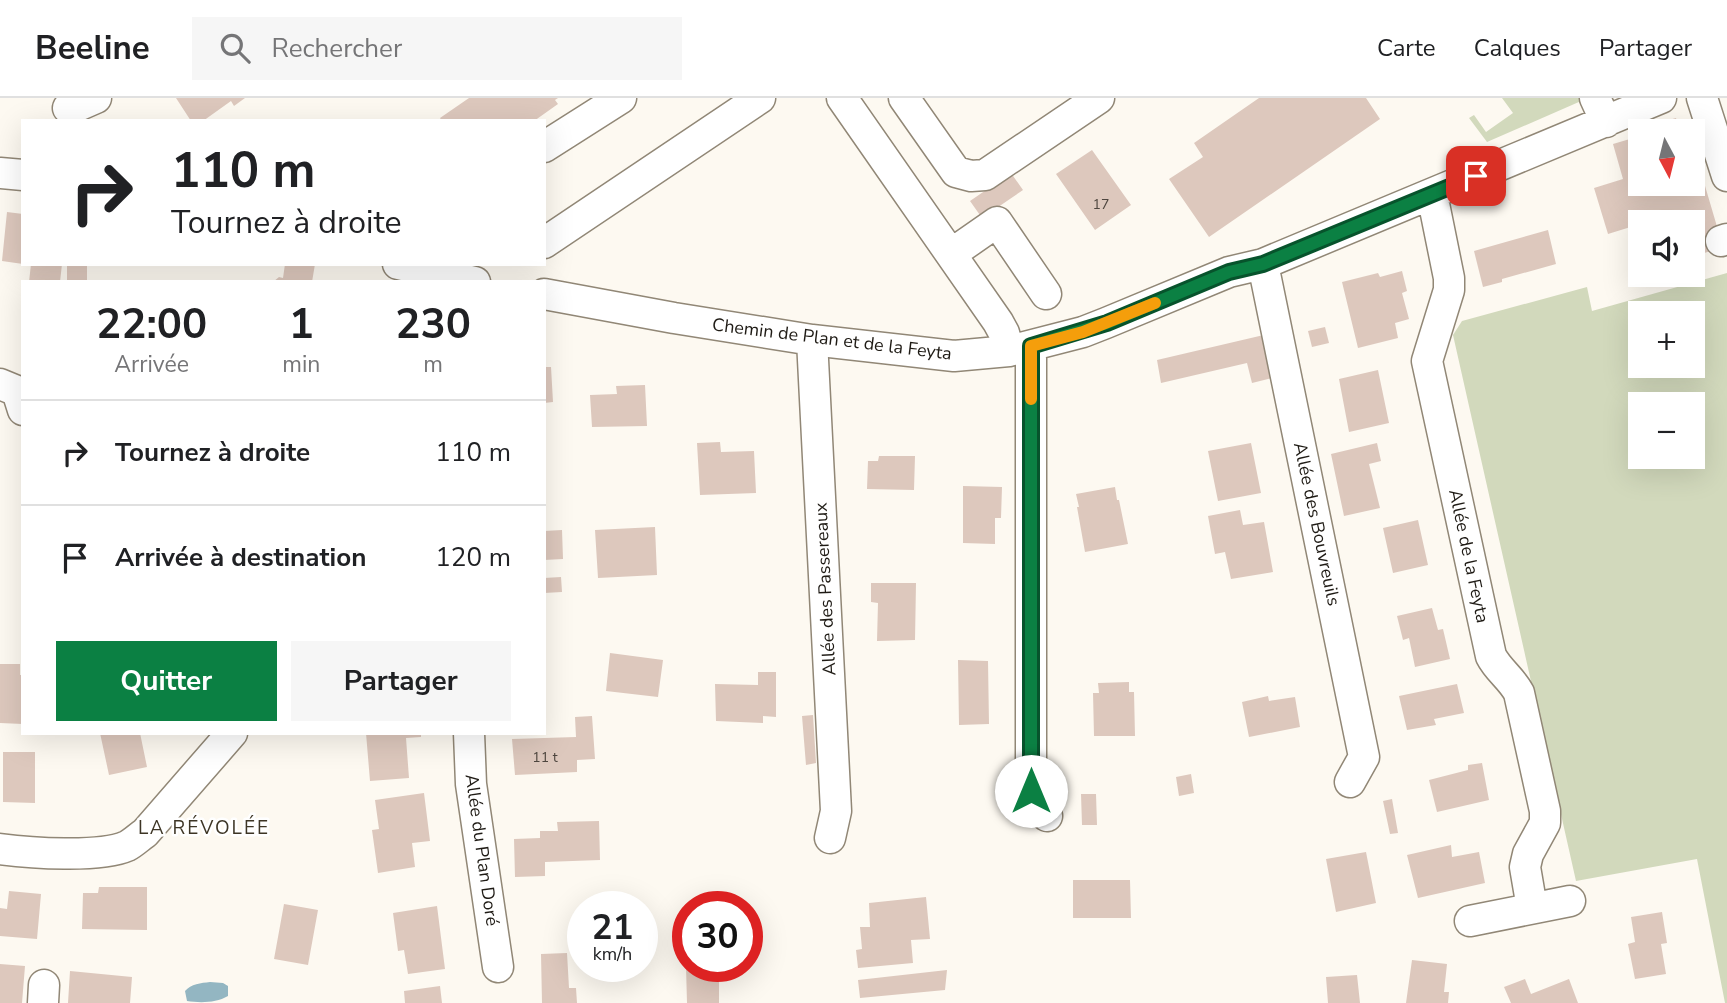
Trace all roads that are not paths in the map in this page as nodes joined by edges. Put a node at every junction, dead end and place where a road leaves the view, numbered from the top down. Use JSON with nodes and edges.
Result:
{"nodes":[{"id":1,"x":96,"y":98,"type":"edge"},
{"id":2,"x":621,"y":98,"type":"edge"},
{"id":3,"x":760,"y":98,"type":"edge"},
{"id":4,"x":842,"y":98,"type":"edge"},
{"id":5,"x":904,"y":98,"type":"edge"},
{"id":6,"x":1661,"y":98,"type":"edge"},
{"id":7,"x":1702,"y":98,"type":"edge"},
{"id":8,"x":1087,"y":102,"type":"edge"},
{"id":9,"x":68,"y":109,"type":"edge"},
{"id":10,"x":1601,"y":110,"type":"edge"},
{"id":11,"x":546,"y":146,"type":"edge"},
{"id":12,"x":0,"y":173,"type":"edge"},
{"id":13,"x":21,"y":176,"type":"edge"},
{"id":14,"x":1727,"y":176,"type":"edge"},
{"id":15,"x":1432,"y":194,"type":"junction"},
{"id":16,"x":546,"y":242,"type":"edge"},
{"id":17,"x":951,"y":254,"type":"junction"},
{"id":18,"x":1263,"y":264,"type":"junction"},
{"id":19,"x":405,"y":266,"type":"edge"},
{"id":20,"x":445,"y":278,"type":"edge"},
{"id":21,"x":546,"y":294,"type":"edge"},
{"id":22,"x":1046,"y":294,"type":"dead end"},
{"id":23,"x":812,"y":340,"type":"junction"},
{"id":24,"x":1020,"y":349,"type":"junction"},
{"id":25,"x":0,"y":384,"type":"edge"},
{"id":26,"x":21,"y":402,"type":"edge"},
{"id":27,"x":230,"y":735,"type":"edge"},
{"id":28,"x":468,"y":735,"type":"edge"},
{"id":29,"x":1350,"y":782,"type":"dead end"},
{"id":30,"x":1047,"y":816,"type":"dead end"},
{"id":31,"x":830,"y":838,"type":"dead end"},
{"id":32,"x":0,"y":849,"type":"edge"},
{"id":33,"x":1570,"y":901,"type":"dead end"},
{"id":34,"x":1532,"y":908,"type":"junction"},
{"id":35,"x":1469,"y":921,"type":"dead end"},
{"id":36,"x":498,"y":967,"type":"dead end"}],
"edges":[{"from":1,"to":9,"type":"street"},
{"from":2,"to":11,"type":"street"},
{"from":3,"to":16,"type":"street"},
{"from":4,"to":17,"type":"street"},
{"from":5,"to":8,"type":"street"},
{"from":6,"to":10,"type":"street","name":"Chemin de Plan et de la Feyta"},
{"from":7,"to":14,"type":"street"},
{"from":10,"to":15,"type":"street","name":"Chemin de Plan et de la Feyta"},
{"from":12,"to":13,"type":"street"},
{"from":15,"to":18,"type":"street","name":"Chemin de Plan et de la Feyta"},
{"from":15,"to":34,"type":"street","name":"Allée de la Feyta"},
{"from":17,"to":22,"type":"street"},
{"from":17,"to":24,"type":"street"},
{"from":18,"to":24,"type":"street","name":"Chemin de Plan et de la Feyta"},
{"from":18,"to":29,"type":"street","name":"Allée des Bouvreuils"},
{"from":19,"to":20,"type":"street"},
{"from":21,"to":23,"type":"street","name":"Chemin de Plan et de la Feyta"},
{"from":23,"to":24,"type":"street","name":"Chemin de Plan et de la Feyta"},
{"from":23,"to":31,"type":"street","name":"Allée des Passereaux"},
{"from":24,"to":30,"type":"street"},
{"from":25,"to":26,"type":"street"},
{"from":27,"to":32,"type":"street"},
{"from":28,"to":36,"type":"street","name":"Allée du Plan Doré"},
{"from":33,"to":34,"type":"street"},
{"from":34,"to":35,"type":"street"}]}
